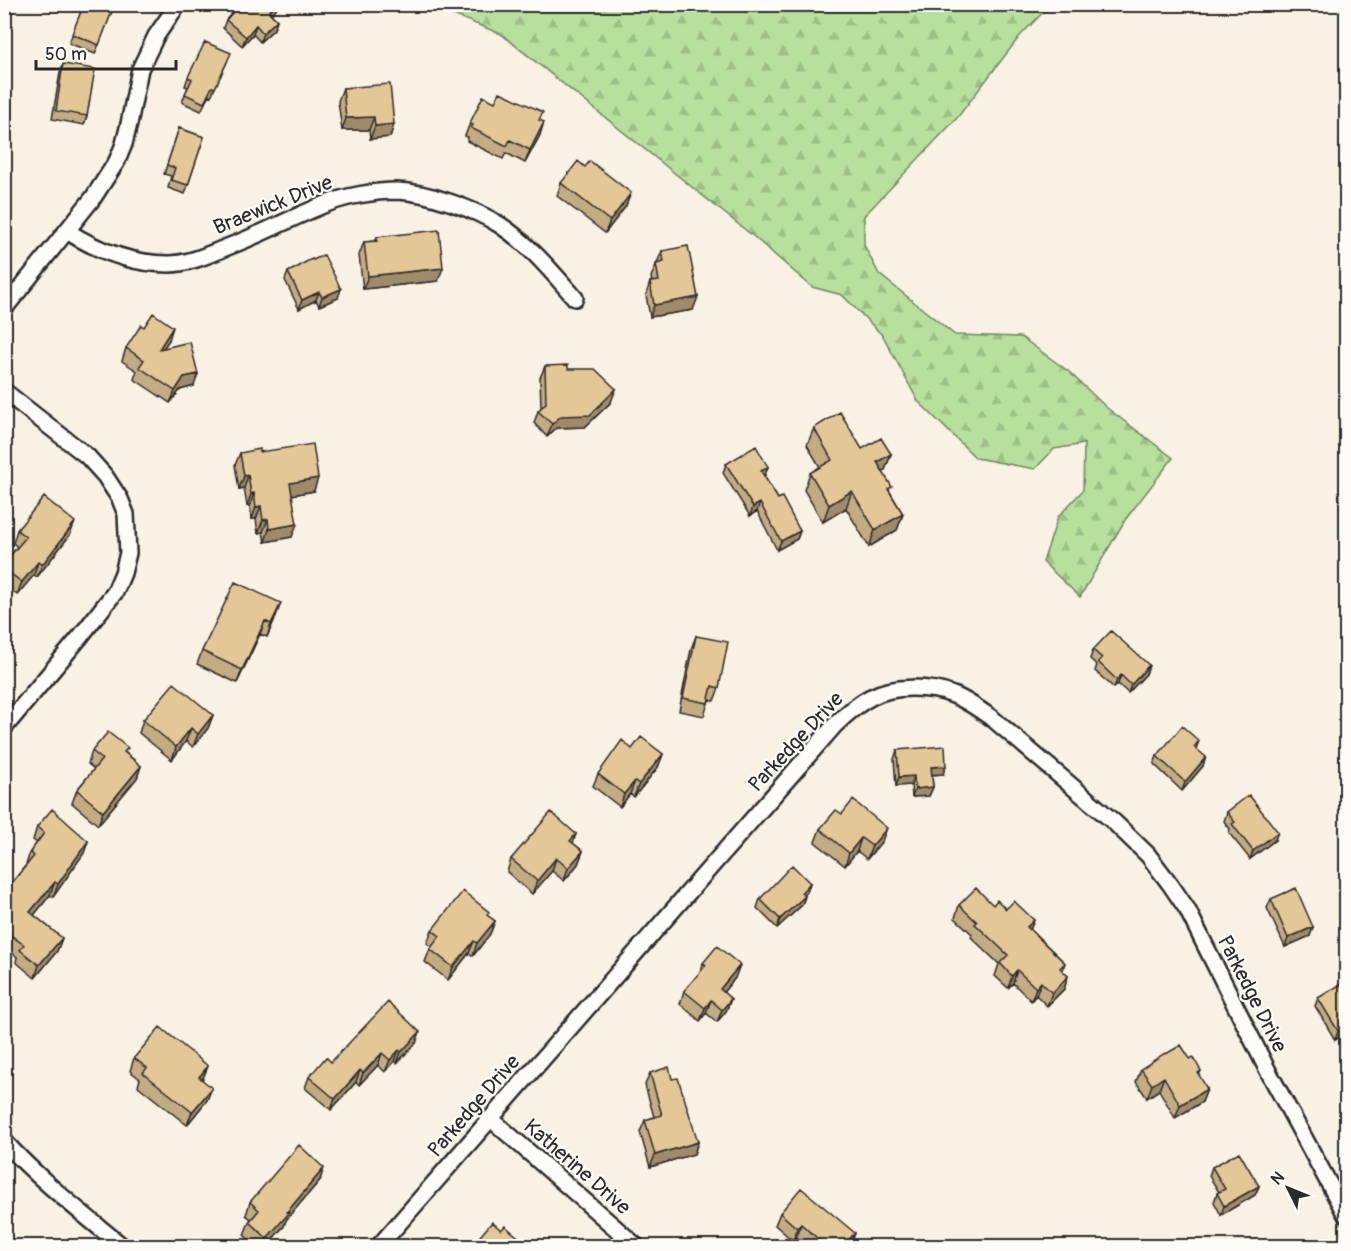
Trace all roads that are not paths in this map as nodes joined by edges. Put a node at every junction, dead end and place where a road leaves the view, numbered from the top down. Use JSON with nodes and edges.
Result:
{"nodes":[{"id":1,"x":178,"y":4,"type":"edge"},
{"id":2,"x":67,"y":231,"type":"junction"},
{"id":3,"x":575,"y":298,"type":"dead end"},
{"id":4,"x":4,"y":309,"type":"edge"},
{"id":5,"x":4,"y":391,"type":"edge"},
{"id":6,"x":4,"y":728,"type":"edge"},
{"id":7,"x":491,"y":1119,"type":"junction"},
{"id":8,"x":4,"y":1141,"type":"edge"},
{"id":9,"x":1347,"y":1215,"type":"edge"},
{"id":10,"x":122,"y":1246,"type":"edge"},
{"id":11,"x":379,"y":1246,"type":"edge"},
{"id":12,"x":636,"y":1246,"type":"edge"}],
"edges":[{"from":1,"to":2,"type":"street"},
{"from":2,"to":3,"type":"street","name":"Braewick Drive"},
{"from":2,"to":4,"type":"street"},
{"from":5,"to":6,"type":"street"},
{"from":7,"to":9,"type":"street","name":"Parkedge Drive"},
{"from":7,"to":11,"type":"street","name":"Parkedge Drive"},
{"from":7,"to":12,"type":"street","name":"Katherine Drive"},
{"from":8,"to":10,"type":"street"}]}
